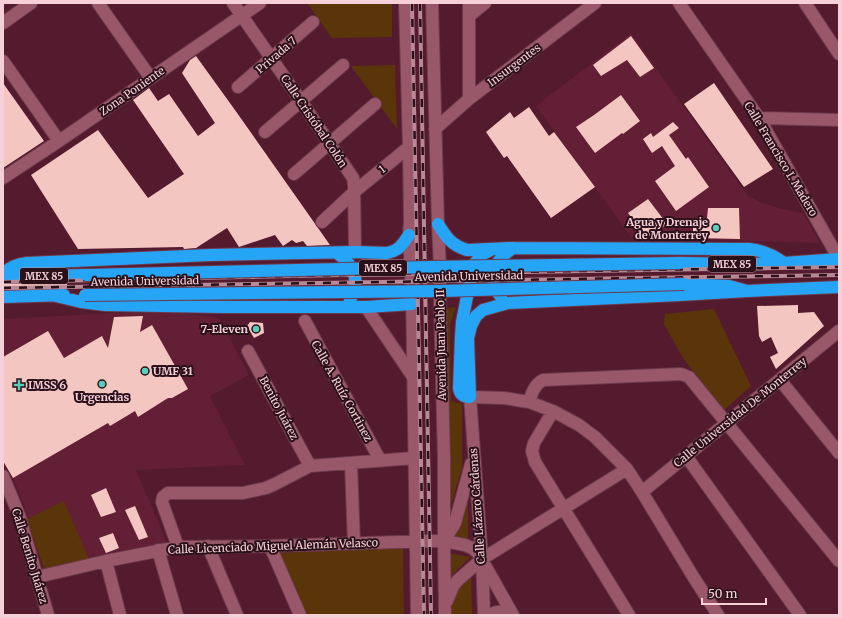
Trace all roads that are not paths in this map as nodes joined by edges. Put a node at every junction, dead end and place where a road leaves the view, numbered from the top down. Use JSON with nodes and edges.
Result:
{"nodes":[{"id":1,"x":31,"y":3,"type":"edge"},
{"id":2,"x":98,"y":3,"type":"edge"},
{"id":3,"x":233,"y":3,"type":"edge"},
{"id":4,"x":260,"y":3,"type":"edge"},
{"id":5,"x":405,"y":3,"type":"edge"},
{"id":6,"x":432,"y":3,"type":"edge"},
{"id":7,"x":469,"y":3,"type":"edge"},
{"id":8,"x":485,"y":3,"type":"edge"},
{"id":9,"x":595,"y":3,"type":"edge"},
{"id":10,"x":678,"y":3,"type":"edge"},
{"id":11,"x":805,"y":3,"type":"edge"},
{"id":12,"x":242,"y":15,"type":"junction"},
{"id":13,"x":469,"y":16,"type":"junction"},
{"id":14,"x":314,"y":22,"type":"dead end"},
{"id":15,"x":3,"y":23,"type":"edge"},
{"id":16,"x":839,"y":54,"type":"edge"},
{"id":17,"x":272,"y":58,"type":"junction"},
{"id":18,"x":3,"y":61,"type":"edge"},
{"id":19,"x":343,"y":65,"type":"dead end"},
{"id":20,"x":150,"y":78,"type":"junction"},
{"id":21,"x":238,"y":87,"type":"dead end"},
{"id":22,"x":469,"y":99,"type":"junction"},
{"id":23,"x":301,"y":100,"type":"junction"},
{"id":24,"x":375,"y":104,"type":"dead end"},
{"id":25,"x":759,"y":118,"type":"junction"},
{"id":26,"x":839,"y":120,"type":"edge"},
{"id":27,"x":435,"y":129,"type":"junction"},
{"id":28,"x":265,"y":132,"type":"dead end"},
{"id":29,"x":59,"y":141,"type":"junction"},
{"id":30,"x":329,"y":143,"type":"junction"},
{"id":31,"x":409,"y":147,"type":"junction"},
{"id":32,"x":294,"y":174,"type":"dead end"},
{"id":33,"x":3,"y":178,"type":"edge"},
{"id":34,"x":354,"y":192,"type":"junction"},
{"id":35,"x":322,"y":222,"type":"dead end"},
{"id":36,"x":438,"y":224,"type":"junction"},
{"id":37,"x":409,"y":235,"type":"junction"},
{"id":38,"x":513,"y":248,"type":"junction"},
{"id":39,"x":493,"y":249,"type":"junction"},
{"id":40,"x":355,"y":252,"type":"junction"},
{"id":41,"x":337,"y":253,"type":"junction"},
{"id":42,"x":839,"y":259,"type":"edge"},
{"id":43,"x":784,"y":263,"type":"junction"},
{"id":44,"x":3,"y":276,"type":"edge"},
{"id":45,"x":839,"y":287,"type":"edge"},
{"id":46,"x":747,"y":291,"type":"junction"},
{"id":47,"x":56,"y":296,"type":"junction"},
{"id":48,"x":3,"y":297,"type":"edge"},
{"id":49,"x":508,"y":303,"type":"junction"},
{"id":50,"x":412,"y":304,"type":"junction"},
{"id":51,"x":344,"y":307,"type":"junction"},
{"id":52,"x":366,"y":307,"type":"junction"},
{"id":53,"x":305,"y":321,"type":"dead end"},
{"id":54,"x":839,"y":331,"type":"edge"},
{"id":55,"x":248,"y":351,"type":"dead end"},
{"id":56,"x":413,"y":377,"type":"junction"},
{"id":57,"x":780,"y":380,"type":"junction"},
{"id":58,"x":470,"y":397,"type":"junction"},
{"id":59,"x":529,"y":402,"type":"junction"},
{"id":60,"x":553,"y":411,"type":"junction"},
{"id":61,"x":727,"y":423,"type":"junction"},
{"id":62,"x":839,"y":453,"type":"edge"},
{"id":63,"x":473,"y":455,"type":"junction"},
{"id":64,"x":686,"y":456,"type":"junction"},
{"id":65,"x":414,"y":458,"type":"junction"},
{"id":66,"x":380,"y":460,"type":"junction"},
{"id":67,"x":351,"y":463,"type":"junction"},
{"id":68,"x":310,"y":466,"type":"junction"},
{"id":69,"x":627,"y":469,"type":"junction"},
{"id":70,"x":3,"y":476,"type":"edge"},
{"id":71,"x":642,"y":492,"type":"junction"},
{"id":72,"x":564,"y":509,"type":"junction"},
{"id":73,"x":416,"y":541,"type":"junction"},
{"id":74,"x":444,"y":541,"type":"junction"},
{"id":75,"x":354,"y":544,"type":"junction"},
{"id":76,"x":208,"y":546,"type":"junction"},
{"id":77,"x":270,"y":546,"type":"junction"},
{"id":78,"x":178,"y":547,"type":"junction"},
{"id":79,"x":158,"y":550,"type":"junction"},
{"id":80,"x":482,"y":559,"type":"junction"},
{"id":81,"x":106,"y":561,"type":"junction"},
{"id":82,"x":839,"y":561,"type":"edge"},
{"id":83,"x":37,"y":577,"type":"junction"},
{"id":84,"x":445,"y":611,"type":"edge"},
{"id":85,"x":513,"y":614,"type":"edge"},
{"id":86,"x":48,"y":615,"type":"edge"},
{"id":87,"x":120,"y":615,"type":"edge"},
{"id":88,"x":177,"y":615,"type":"edge"},
{"id":89,"x":237,"y":615,"type":"edge"},
{"id":90,"x":300,"y":615,"type":"edge"},
{"id":91,"x":417,"y":615,"type":"edge"},
{"id":92,"x":484,"y":615,"type":"edge"},
{"id":93,"x":490,"y":615,"type":"edge"},
{"id":94,"x":629,"y":615,"type":"edge"},
{"id":95,"x":718,"y":615,"type":"edge"},
{"id":96,"x":800,"y":615,"type":"edge"}],
"edges":[{"from":1,"to":15,"type":"street"},
{"from":2,"to":20,"type":"street"},
{"from":3,"to":12,"type":"street","name":"Calle Cristóbal Colón"},
{"from":4,"to":12,"type":"street","name":"Zona Poniente"},
{"from":5,"to":31,"type":"street"},
{"from":6,"to":27,"type":"street","name":"Avenida Juan Pablo II"},
{"from":7,"to":13,"type":"street"},
{"from":8,"to":13,"type":"street"},
{"from":9,"to":22,"type":"street","name":"Insurgentes"},
{"from":10,"to":25,"type":"street","name":"Calle Francisco I. Madero"},
{"from":11,"to":16,"type":"street"},
{"from":12,"to":17,"type":"street","name":"Calle Cristóbal Colón"},
{"from":12,"to":20,"type":"street","name":"Zona Poniente"},
{"from":13,"to":22,"type":"street"},
{"from":14,"to":17,"type":"street","name":"Privada 7"},
{"from":17,"to":21,"type":"street","name":"Privada 7"},
{"from":17,"to":23,"type":"street","name":"Calle Cristóbal Colón"},
{"from":18,"to":29,"type":"street"},
{"from":19,"to":23,"type":"street"},
{"from":20,"to":29,"type":"street","name":"Zona Poniente"},
{"from":22,"to":27,"type":"street","name":"Insurgentes"},
{"from":23,"to":28,"type":"street"},
{"from":23,"to":30,"type":"street","name":"Calle Cristóbal Colón"},
{"from":24,"to":30,"type":"street"},
{"from":25,"to":26,"type":"street"},
{"from":25,"to":42,"type":"street","name":"Calle Francisco I. Madero"},
{"from":27,"to":36,"type":"street","name":"Avenida Juan Pablo II"},
{"from":29,"to":33,"type":"street","name":"Zona Poniente"},
{"from":30,"to":32,"type":"street"},
{"from":30,"to":34,"type":"street","name":"Calle Cristóbal Colón"},
{"from":31,"to":34,"type":"street","name":"1"},
{"from":31,"to":37,"type":"street"},
{"from":34,"to":35,"type":"street","name":"1"},
{"from":34,"to":40,"type":"street","name":"Calle Cristóbal Colón"},
{"from":36,"to":39,"type":"highway"},
{"from":36,"to":74,"type":"street","name":"Avenida Juan Pablo II"},
{"from":37,"to":40,"type":"highway"},
{"from":37,"to":50,"type":"street"},
{"from":38,"to":39,"type":"highway"},
{"from":38,"to":43,"type":"highway"},
{"from":38,"to":49,"type":"highway"},
{"from":39,"to":58,"type":"highway"},
{"from":40,"to":41,"type":"highway"},
{"from":41,"to":44,"type":"highway"},
{"from":41,"to":51,"type":"highway"},
{"from":42,"to":43,"type":"highway","name":"Avenida Universidad","number":"MEX 85"},
{"from":43,"to":44,"type":"highway","name":"Avenida Universidad","number":"MEX 85","bridge":true},
{"from":45,"to":46,"type":"highway","name":"Avenida Universidad","number":"MEX 85"},
{"from":46,"to":47,"type":"highway","name":"Avenida Universidad","number":"MEX 85","bridge":true},
{"from":46,"to":49,"type":"highway"},
{"from":47,"to":48,"type":"highway","name":"Avenida Universidad","number":"MEX 85"},
{"from":47,"to":51,"type":"highway"},
{"from":49,"to":58,"type":"highway"},
{"from":50,"to":52,"type":"highway"},
{"from":50,"to":56,"type":"street"},
{"from":51,"to":52,"type":"highway"},
{"from":52,"to":56,"type":"street"},
{"from":53,"to":66,"type":"street","name":"Calle A. Ruíz Cortinez"},
{"from":54,"to":57,"type":"street","name":"Calle Universidad De Monterrey"},
{"from":55,"to":68,"type":"street","name":"Benito Juárez"},
{"from":56,"to":65,"type":"street"},
{"from":57,"to":61,"type":"street","name":"Calle Universidad De Monterrey"},
{"from":57,"to":62,"type":"street"},
{"from":58,"to":59,"type":"street"},
{"from":58,"to":63,"type":"street","name":"Calle Lázaro Cárdenas"},
{"from":59,"to":60,"type":"street"},
{"from":59,"to":61,"type":"street"},
{"from":60,"to":69,"type":"street"},
{"from":60,"to":72,"type":"street"},
{"from":61,"to":64,"type":"street","name":"Calle Universidad De Monterrey"},
{"from":61,"to":82,"type":"street"},
{"from":63,"to":74,"type":"street"},
{"from":63,"to":80,"type":"street","name":"Calle Lázaro Cárdenas"},
{"from":64,"to":71,"type":"street","name":"Calle Universidad De Monterrey"},
{"from":64,"to":96,"type":"street"},
{"from":65,"to":66,"type":"street"},
{"from":65,"to":73,"type":"street"},
{"from":66,"to":67,"type":"street"},
{"from":67,"to":68,"type":"street"},
{"from":67,"to":75,"type":"street"},
{"from":68,"to":78,"type":"street"},
{"from":69,"to":71,"type":"street"},
{"from":69,"to":72,"type":"street"},
{"from":70,"to":83,"type":"street","name":"Calle Benito Juárez"},
{"from":71,"to":95,"type":"street"},
{"from":72,"to":80,"type":"street"},
{"from":72,"to":94,"type":"street"},
{"from":73,"to":74,"type":"street","name":"Calle Licenciado Miguel Alemán Velasco"},
{"from":73,"to":75,"type":"street","name":"Calle Licenciado Miguel Alemán Velasco"},
{"from":73,"to":91,"type":"street"},
{"from":74,"to":80,"type":"street","name":"Calle Licenciado Miguel Alemán Velasco"},
{"from":74,"to":84,"type":"street","name":"Avenida Juan Pablo II"},
{"from":75,"to":77,"type":"street","name":"Calle Licenciado Miguel Alemán Velasco"},
{"from":76,"to":77,"type":"street","name":"Calle Licenciado Miguel Alemán Velasco"},
{"from":76,"to":78,"type":"street","name":"Calle Licenciado Miguel Alemán Velasco"},
{"from":76,"to":89,"type":"street"},
{"from":77,"to":90,"type":"street"},
{"from":78,"to":79,"type":"street","name":"Calle Licenciado Miguel Alemán Velasco"},
{"from":79,"to":81,"type":"street","name":"Calle Licenciado Miguel Alemán Velasco"},
{"from":79,"to":88,"type":"street"},
{"from":80,"to":84,"type":"street"},
{"from":80,"to":85,"type":"street"},
{"from":80,"to":92,"type":"street","name":"Calle Lázaro Cárdenas"},
{"from":81,"to":83,"type":"street","name":"Calle Licenciado Miguel Alemán Velasco"},
{"from":81,"to":87,"type":"street"},
{"from":83,"to":86,"type":"street","name":"Calle Benito Juárez"},
{"from":85,"to":93,"type":"street"}]}
